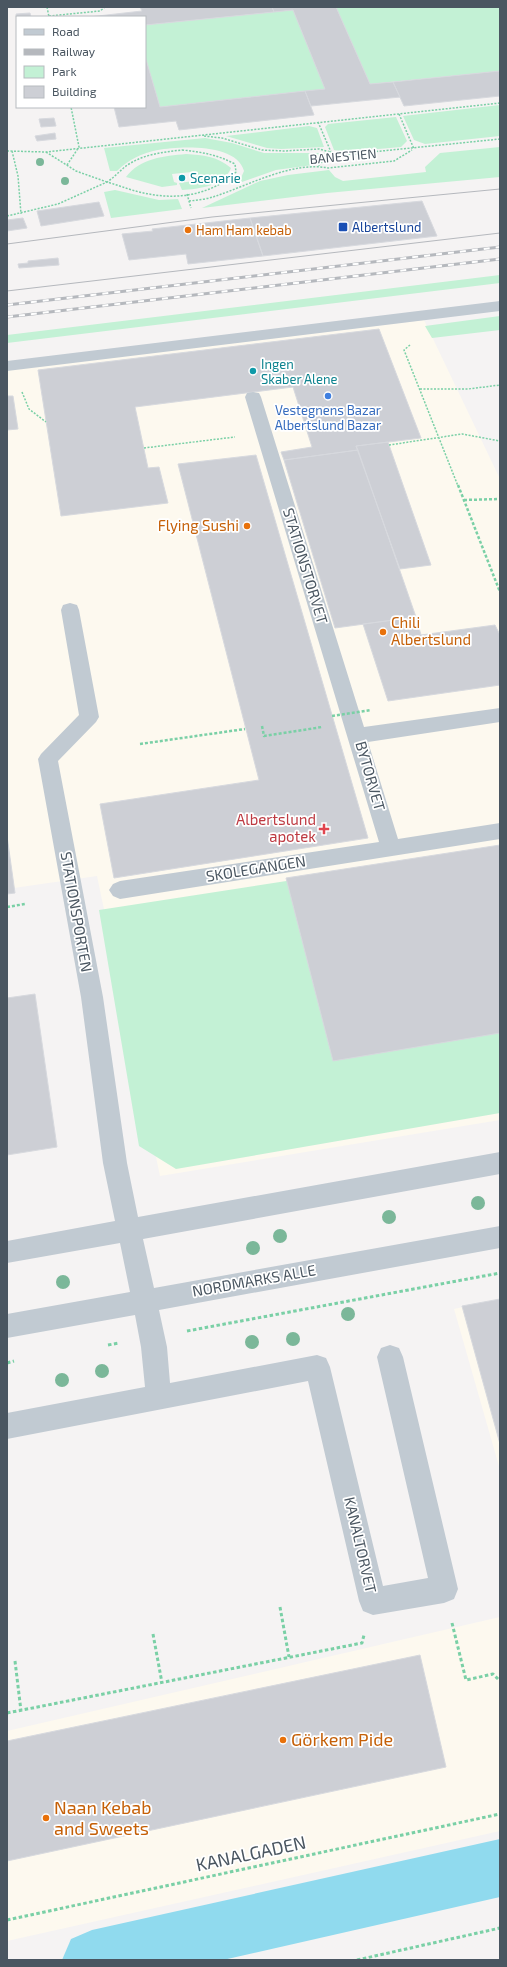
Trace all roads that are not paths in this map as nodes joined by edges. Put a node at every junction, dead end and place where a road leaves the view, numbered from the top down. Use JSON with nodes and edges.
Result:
{"nodes":[{"id":1,"x":500,"y":306,"type":"edge"},
{"id":2,"x":7,"y":366,"type":"edge"},
{"id":3,"x":253,"y":397,"type":"dead end"},
{"id":4,"x":70,"y":610,"type":"dead end"},
{"id":5,"x":500,"y":715,"type":"edge"},
{"id":6,"x":355,"y":729,"type":"junction"},
{"id":7,"x":500,"y":831,"type":"edge"},
{"id":8,"x":392,"y":848,"type":"junction"},
{"id":9,"x":120,"y":890,"type":"dead end"},
{"id":10,"x":500,"y":1163,"type":"edge"},
{"id":11,"x":129,"y":1230,"type":"junction"},
{"id":12,"x":500,"y":1237,"type":"edge"},
{"id":13,"x":7,"y":1252,"type":"edge"},
{"id":14,"x":144,"y":1301,"type":"junction"},
{"id":15,"x":7,"y":1326,"type":"edge"},
{"id":16,"x":390,"y":1357,"type":"dead end"},
{"id":17,"x":158,"y":1396,"type":"junction"},
{"id":18,"x":7,"y":1426,"type":"edge"}],
"edges":[{"from":1,"to":2,"type":"street"},
{"from":3,"to":6,"type":"street","name":"STATIONSTORVET"},
{"from":4,"to":11,"type":"street","name":"STATIONSPORTEN"},
{"from":5,"to":6,"type":"street","name":"BYTORVET"},
{"from":6,"to":8,"type":"street","name":"BYTORVET"},
{"from":7,"to":8,"type":"street"},
{"from":8,"to":9,"type":"street","name":"SKOLEGANGEN"},
{"from":10,"to":11,"type":"street"},
{"from":11,"to":13,"type":"street"},
{"from":11,"to":14,"type":"street"},
{"from":12,"to":14,"type":"street","name":"NORDMARKS ALLE"},
{"from":14,"to":15,"type":"street","name":"NORDMARKS ALLE"},
{"from":14,"to":17,"type":"street"},
{"from":16,"to":17,"type":"street","name":"KANALTORVET"},
{"from":17,"to":18,"type":"street","name":"KANALTORVET"}]}
